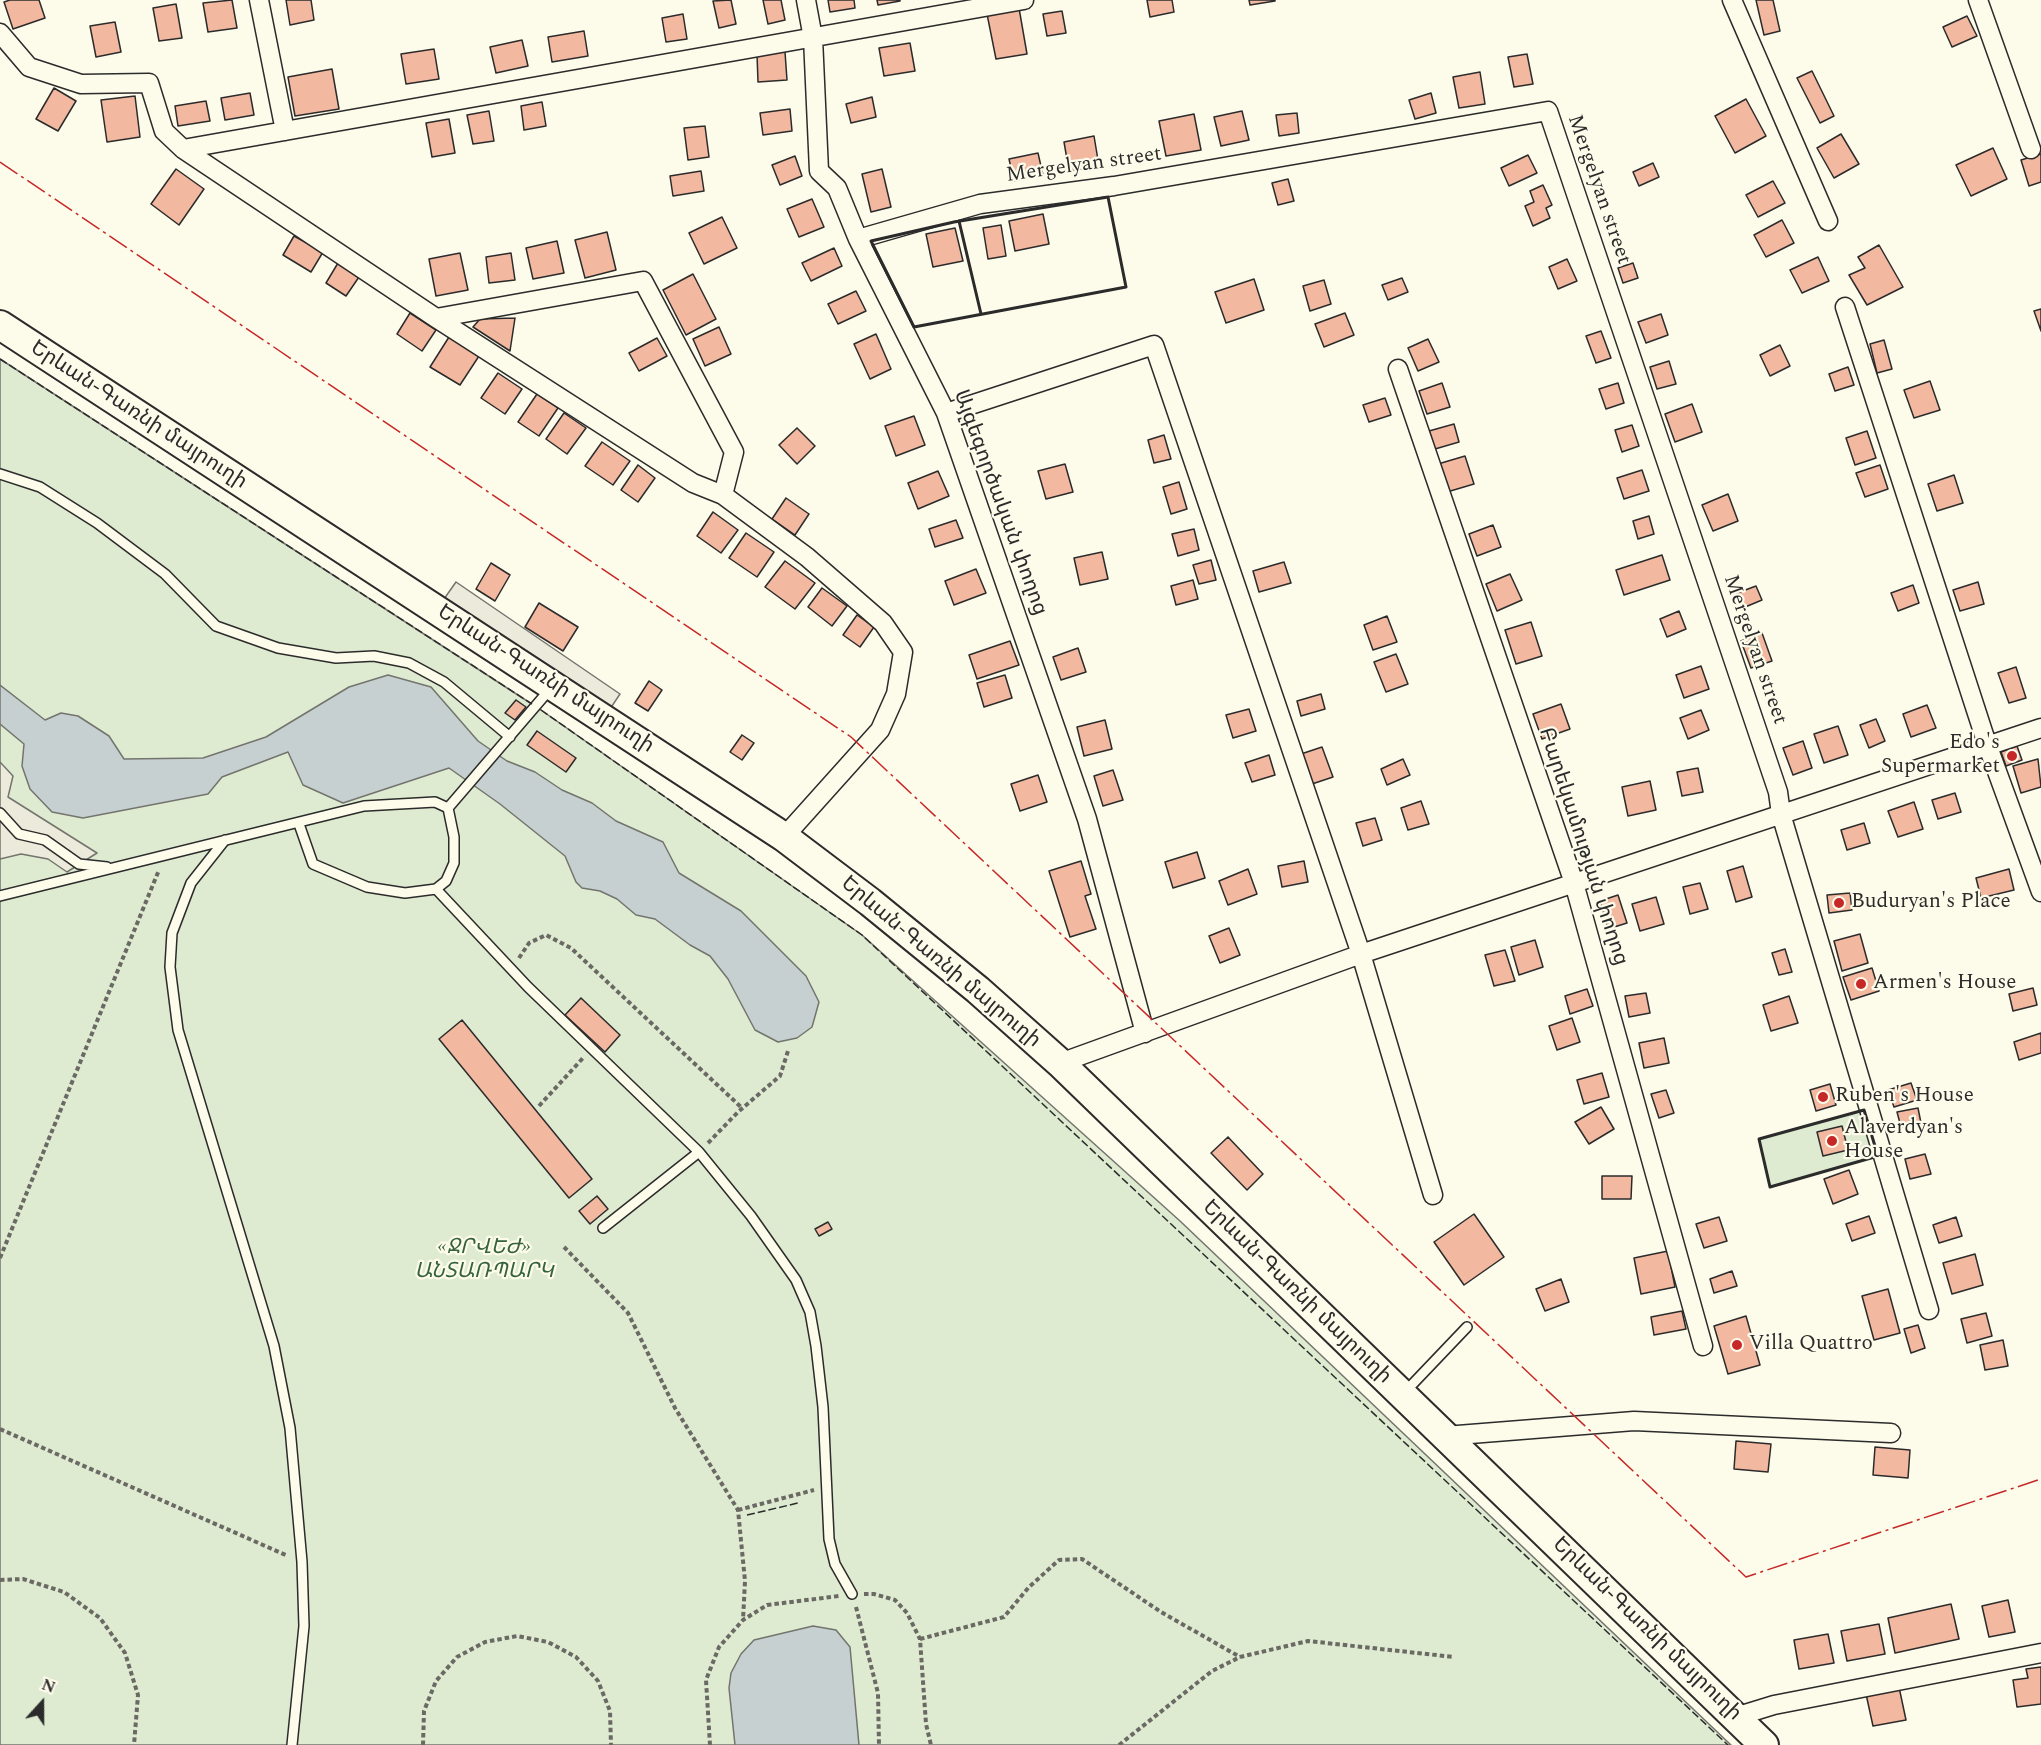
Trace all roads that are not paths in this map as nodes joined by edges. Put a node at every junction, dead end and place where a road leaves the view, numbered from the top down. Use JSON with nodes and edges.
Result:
{"nodes":[{"id":1,"x":259,"y":0,"type":"edge"},
{"id":2,"x":806,"y":0,"type":"edge"},
{"id":3,"x":1024,"y":0,"type":"edge"},
{"id":4,"x":1732,"y":0,"type":"edge"},
{"id":5,"x":1978,"y":0,"type":"edge"},
{"id":6,"x":0,"y":33,"type":"edge"},
{"id":7,"x":813,"y":38,"type":"junction"},
{"id":8,"x":285,"y":131,"type":"junction"},
{"id":9,"x":183,"y":149,"type":"junction"},
{"id":10,"x":2031,"y":149,"type":"dead end"},
{"id":11,"x":1828,"y":221,"type":"dead end"},
{"id":12,"x":858,"y":239,"type":"junction"},
{"id":13,"x":1845,"y":307,"type":"dead end"},
{"id":14,"x":436,"y":318,"type":"junction"},
{"id":15,"x":0,"y":325,"type":"edge"},
{"id":16,"x":1398,"y":369,"type":"dead end"},
{"id":17,"x":946,"y":413,"type":"junction"},
{"id":18,"x":0,"y":474,"type":"edge"},
{"id":19,"x":723,"y":495,"type":"junction"},
{"id":20,"x":553,"y":685,"type":"junction"},
{"id":21,"x":2041,"y":728,"type":"edge"},
{"id":22,"x":510,"y":737,"type":"junction"},
{"id":23,"x":1987,"y":744,"type":"junction"},
{"id":24,"x":448,"y":808,"type":"junction"},
{"id":25,"x":0,"y":813,"type":"edge"},
{"id":26,"x":1781,"y":814,"type":"junction"},
{"id":27,"x":299,"y":824,"type":"junction"},
{"id":28,"x":784,"y":837,"type":"junction"},
{"id":29,"x":225,"y":840,"type":"junction"},
{"id":30,"x":116,"y":868,"type":"junction"},
{"id":31,"x":1574,"y":883,"type":"junction"},
{"id":32,"x":436,"y":889,"type":"junction"},
{"id":33,"x":2041,"y":892,"type":"edge"},
{"id":34,"x":0,"y":896,"type":"edge"},
{"id":35,"x":1361,"y":954,"type":"junction"},
{"id":36,"x":1144,"y":1033,"type":"junction"},
{"id":37,"x":1060,"y":1063,"type":"junction"},
{"id":38,"x":699,"y":1152,"type":"junction"},
{"id":39,"x":1433,"y":1195,"type":"dead end"},
{"id":40,"x":603,"y":1228,"type":"dead end"},
{"id":41,"x":1929,"y":1310,"type":"dead end"},
{"id":42,"x":1467,"y":1327,"type":"dead end"},
{"id":43,"x":1703,"y":1346,"type":"dead end"},
{"id":44,"x":1401,"y":1396,"type":"junction"},
{"id":45,"x":1891,"y":1433,"type":"dead end"},
{"id":46,"x":1445,"y":1436,"type":"junction"},
{"id":47,"x":852,"y":1594,"type":"road end"},
{"id":48,"x":2041,"y":1653,"type":"edge"},
{"id":49,"x":1735,"y":1717,"type":"junction"},
{"id":50,"x":292,"y":1745,"type":"edge"},
{"id":51,"x":1764,"y":1745,"type":"edge"}],
"edges":[{"from":1,"to":8,"type":"street"},
{"from":2,"to":7,"type":"street","name":"Այգեգործական փողոց"},
{"from":3,"to":7,"type":"street"},
{"from":4,"to":11,"type":"street"},
{"from":5,"to":10,"type":"street"},
{"from":6,"to":9,"type":"street"},
{"from":7,"to":8,"type":"street"},
{"from":7,"to":12,"type":"street","name":"Այգեգործական փողոց"},
{"from":8,"to":9,"type":"street"},
{"from":9,"to":14,"type":"street"},
{"from":12,"to":17,"type":"street","name":"Այգեգործական փողոց"},
{"from":12,"to":26,"type":"street","name":"Mergelyan street"},
{"from":13,"to":23,"type":"street"},
{"from":14,"to":19,"type":"street"},
{"from":14,"to":19,"type":"street"},
{"from":15,"to":20,"type":"main road","name":"Երևան-Գառնի մայրուղի"},
{"from":16,"to":31,"type":"street","name":"Բարեկամության փողոց"},
{"from":17,"to":35,"type":"street"},
{"from":17,"to":36,"type":"street","name":"Այգեգործական փողոց"},
{"from":18,"to":22,"type":"lane"},
{"from":19,"to":28,"type":"street"},
{"from":20,"to":22,"type":"lane"},
{"from":20,"to":28,"type":"main road","name":"Երևան-Գառնի մայրուղի"},
{"from":21,"to":23,"type":"street"},
{"from":22,"to":24,"type":"lane"},
{"from":23,"to":26,"type":"street"},
{"from":23,"to":33,"type":"street"},
{"from":24,"to":27,"type":"lane"},
{"from":24,"to":32,"type":"lane"},
{"from":25,"to":30,"type":"lane"},
{"from":26,"to":31,"type":"street"},
{"from":26,"to":41,"type":"street"},
{"from":27,"to":29,"type":"lane"},
{"from":27,"to":32,"type":"lane"},
{"from":28,"to":37,"type":"main road","name":"Երևան-Գառնի մայրուղի"},
{"from":29,"to":30,"type":"lane"},
{"from":29,"to":50,"type":"lane"},
{"from":30,"to":34,"type":"lane"},
{"from":31,"to":35,"type":"street"},
{"from":31,"to":43,"type":"street","name":"Բարեկամության փողոց"},
{"from":32,"to":38,"type":"lane"},
{"from":35,"to":36,"type":"street"},
{"from":35,"to":39,"type":"street"},
{"from":36,"to":37,"type":"street"},
{"from":37,"to":44,"type":"main road","name":"Երևան-Գառնի մայրուղի"},
{"from":38,"to":40,"type":"lane"},
{"from":38,"to":47,"type":"lane"},
{"from":42,"to":44,"type":"lane"},
{"from":44,"to":46,"type":"main road","name":"Երևան-Գառնի մայրուղի"},
{"from":45,"to":46,"type":"street"},
{"from":46,"to":49,"type":"main road","name":"Երևան-Գառնի մայրուղի"},
{"from":48,"to":49,"type":"street"},
{"from":49,"to":51,"type":"main road","name":"Երևան-Գառնի մայրուղի"}]}
